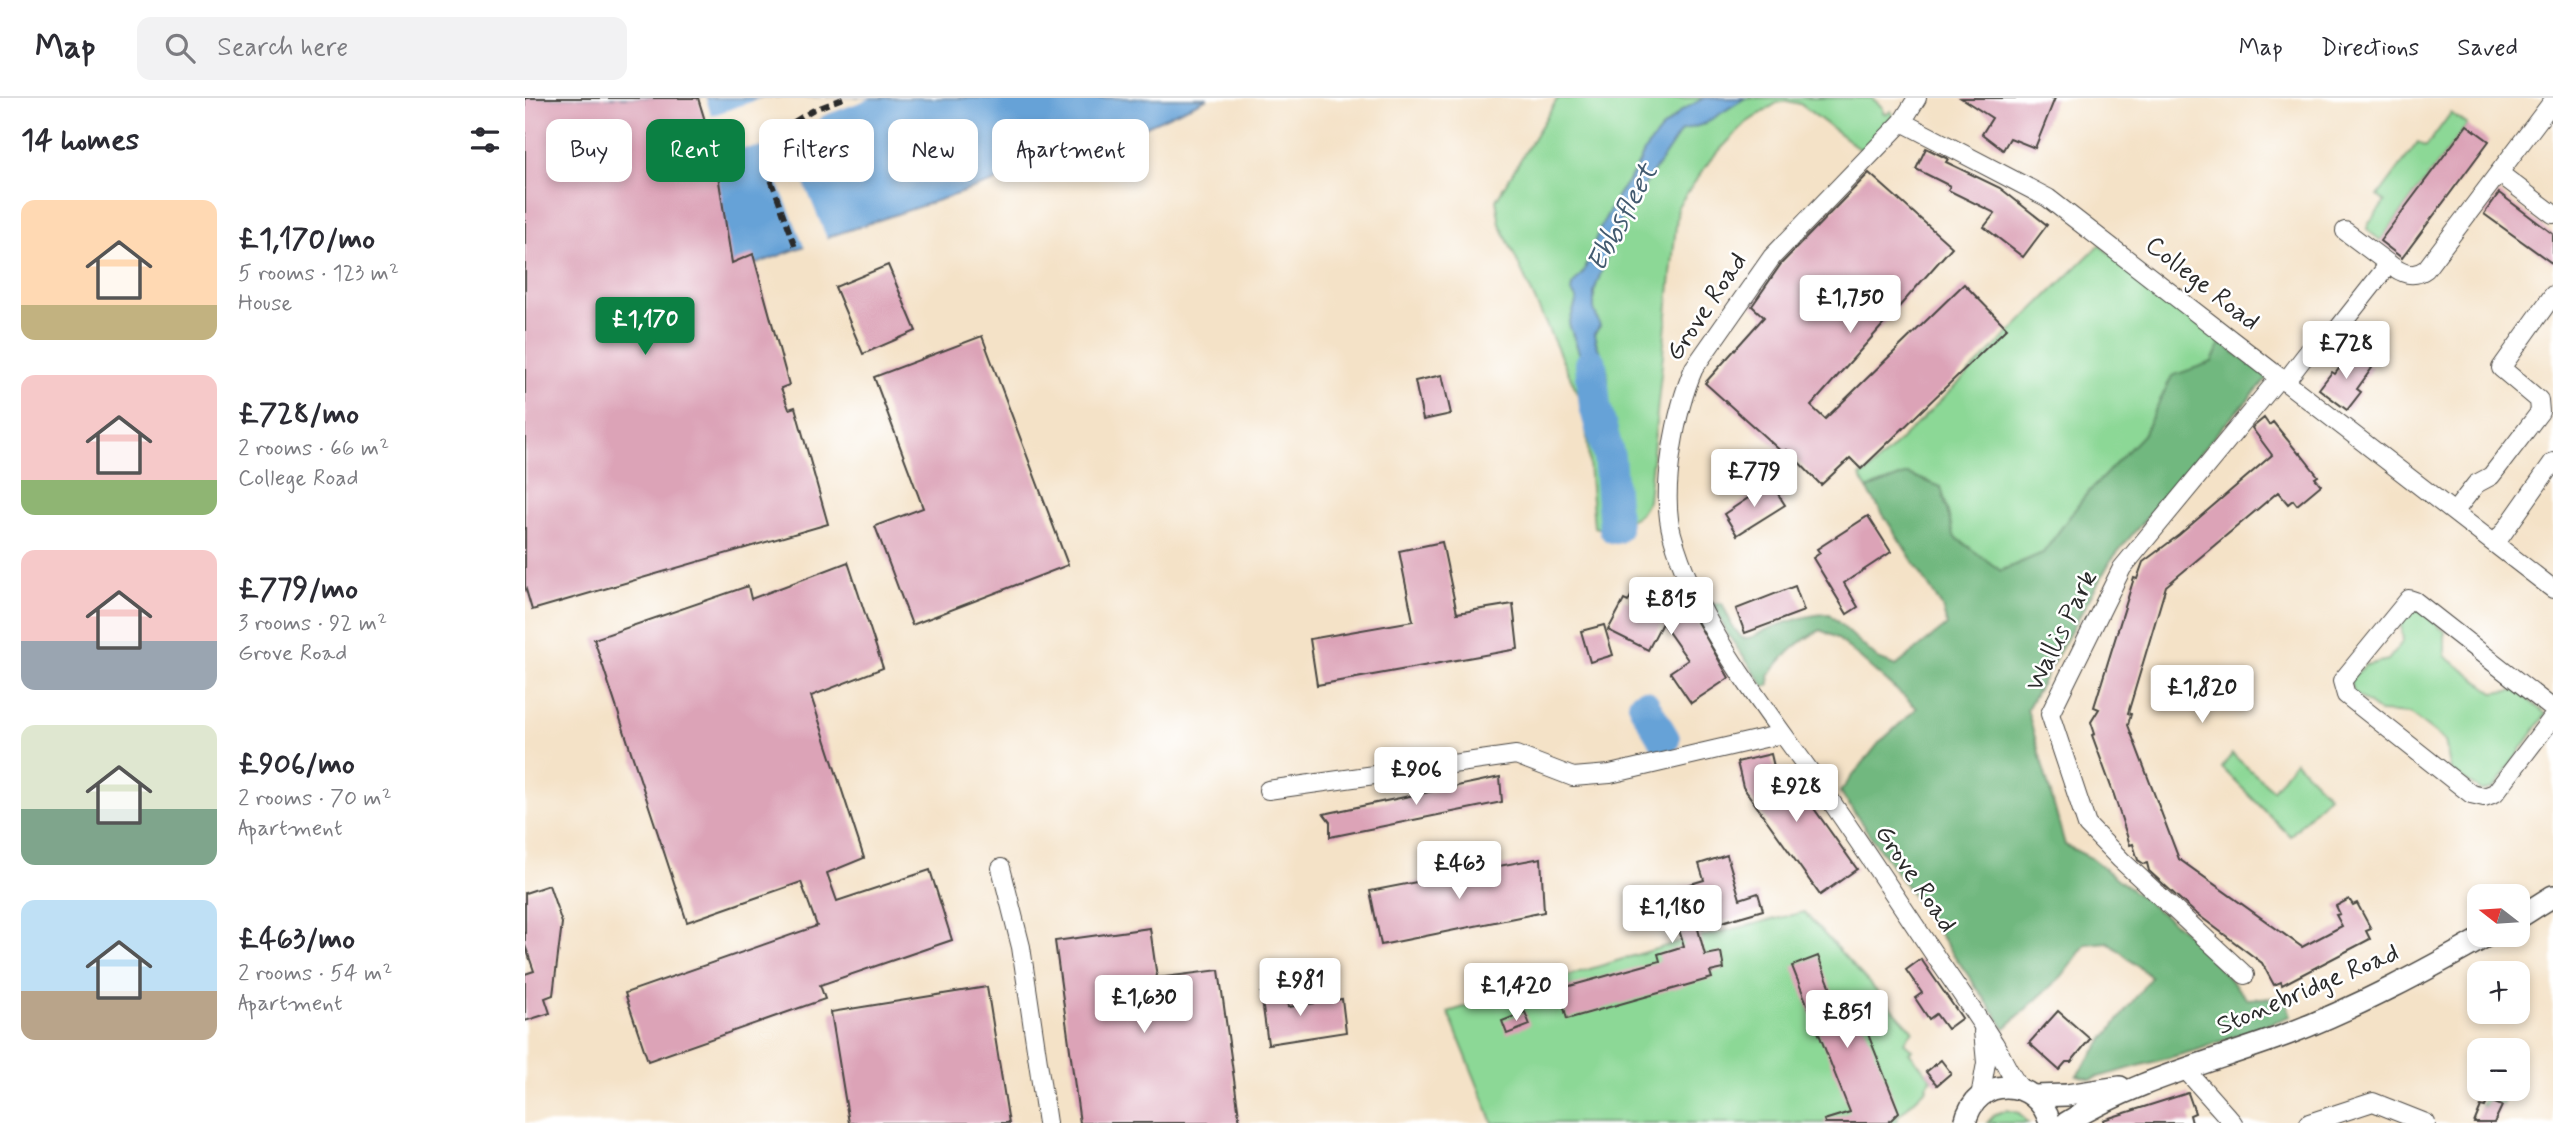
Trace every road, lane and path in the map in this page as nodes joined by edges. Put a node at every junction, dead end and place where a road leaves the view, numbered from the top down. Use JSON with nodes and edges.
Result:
{"nodes":[{"id":1,"x":1917,"y":98,"type":"edge"},
{"id":2,"x":2553,"y":101,"type":"edge"},
{"id":3,"x":1902,"y":122,"type":"junction"},
{"id":4,"x":2499,"y":173,"type":"junction"},
{"id":5,"x":2553,"y":214,"type":"edge"},
{"id":6,"x":2345,"y":231,"type":"dead end"},
{"id":7,"x":2389,"y":264,"type":"junction"},
{"id":8,"x":2553,"y":295,"type":"edge"},
{"id":9,"x":2282,"y":380,"type":"junction"},
{"id":10,"x":2553,"y":462,"type":"edge"},
{"id":11,"x":2455,"y":510,"type":"junction"},
{"id":12,"x":2495,"y":542,"type":"junction"},
{"id":13,"x":2553,"y":589,"type":"edge"},
{"id":14,"x":2553,"y":709,"type":"edge"},
{"id":15,"x":2553,"y":717,"type":"edge"},
{"id":16,"x":1782,"y":734,"type":"junction"},
{"id":17,"x":1268,"y":790,"type":"dead end"},
{"id":18,"x":1001,"y":868,"type":"dead end"},
{"id":19,"x":2553,"y":896,"type":"edge"},
{"id":20,"x":2531,"y":910,"type":"edge"},
{"id":21,"x":2467,"y":946,"type":"edge"},
{"id":22,"x":2245,"y":975,"type":"dead end"},
{"id":23,"x":1983,"y":1026,"type":"junction"},
{"id":24,"x":2186,"y":1070,"type":"junction"},
{"id":25,"x":2143,"y":1083,"type":"junction"},
{"id":26,"x":2028,"y":1092,"type":"junction"},
{"id":27,"x":1980,"y":1097,"type":"junction"},
{"id":28,"x":1047,"y":1123,"type":"edge"},
{"id":29,"x":1965,"y":1123,"type":"edge"},
{"id":30,"x":2050,"y":1123,"type":"edge"},
{"id":31,"x":2066,"y":1123,"type":"edge"},
{"id":32,"x":2233,"y":1123,"type":"edge"},
{"id":33,"x":2309,"y":1123,"type":"edge"},
{"id":34,"x":2426,"y":1123,"type":"edge"}],
"edges":[{"from":1,"to":3,"type":"street","name":"Grove Road"},
{"from":2,"to":4,"type":"street"},
{"from":3,"to":9,"type":"street","name":"College Road"},
{"from":3,"to":16,"type":"street","name":"Grove Road"},
{"from":4,"to":5,"type":"street"},
{"from":4,"to":7,"type":"street"},
{"from":6,"to":7,"type":"street"},
{"from":7,"to":9,"type":"street","name":"Wallis Park"},
{"from":8,"to":11,"type":"street"},
{"from":9,"to":11,"type":"street","name":"College Road"},
{"from":9,"to":22,"type":"street","name":"Wallis Park"},
{"from":10,"to":12,"type":"street"},
{"from":11,"to":12,"type":"street","name":"College Road"},
{"from":12,"to":13,"type":"street","name":"College Road"},
{"from":14,"to":15,"type":"street"},
{"from":16,"to":17,"type":"street"},
{"from":16,"to":23,"type":"street","name":"Grove Road"},
{"from":18,"to":28,"type":"street"},
{"from":19,"to":20,"type":"main road"},
{"from":21,"to":24,"type":"main road","name":"Stonebridge Road"},
{"from":23,"to":26,"type":"street","name":"Grove Road"},
{"from":23,"to":27,"type":"street","name":"Grove Road"},
{"from":24,"to":25,"type":"main road","name":"Stonebridge Road"},
{"from":24,"to":32,"type":"street"},
{"from":25,"to":26,"type":"main road","name":"Stonebridge Road"},
{"from":25,"to":31,"type":"main road","name":"Stonebridge Road"},
{"from":26,"to":27,"type":"main road","name":"Stonebridge Road"},
{"from":26,"to":30,"type":"main road"},
{"from":27,"to":29,"type":"main road"},
{"from":33,"to":34,"type":"street"}]}
